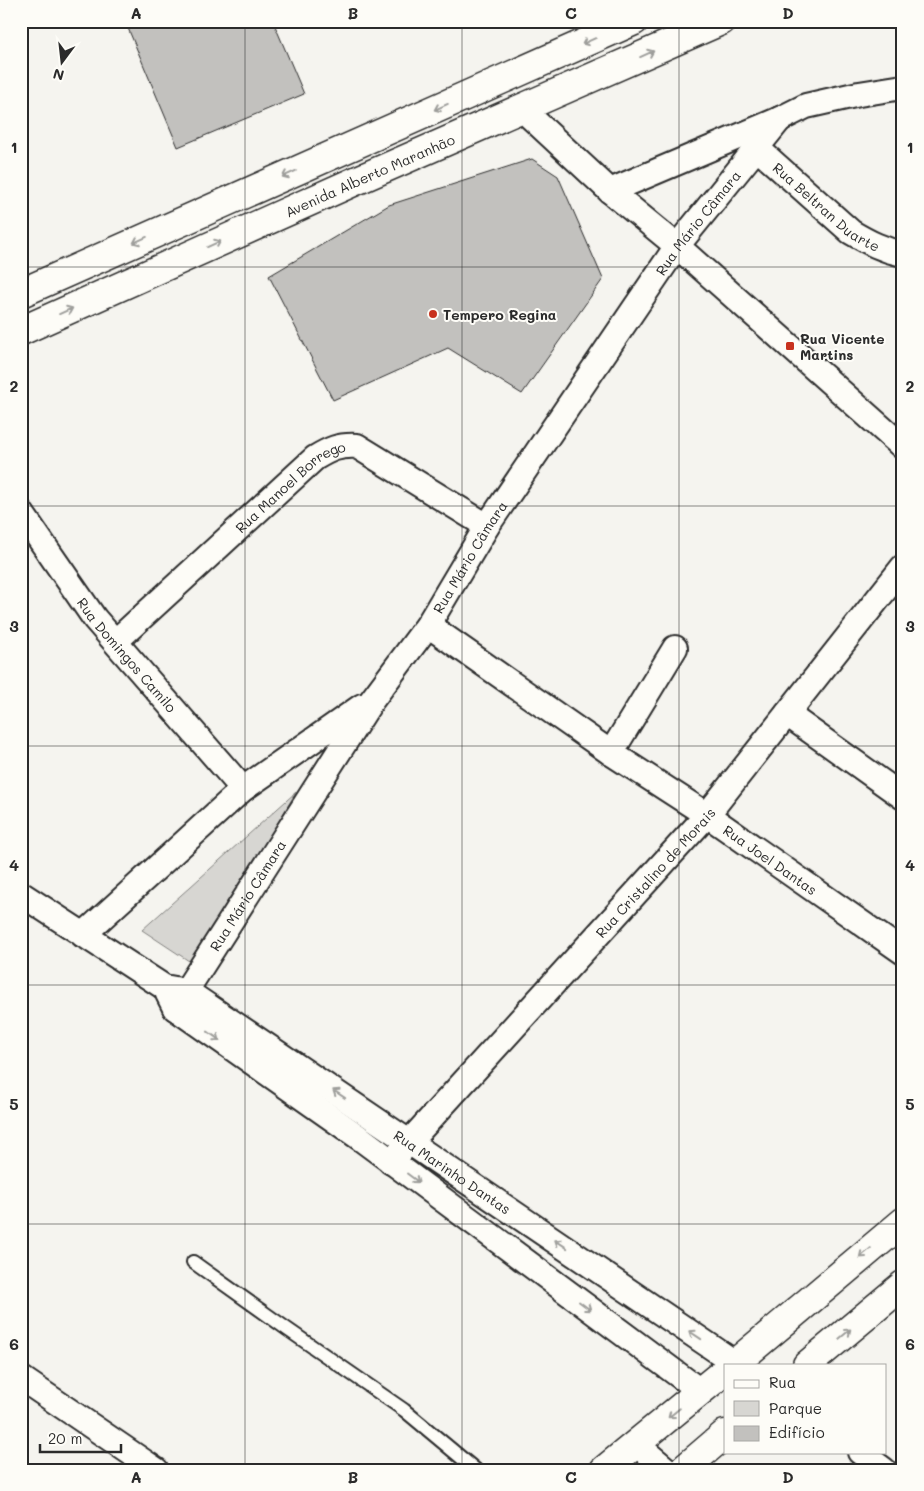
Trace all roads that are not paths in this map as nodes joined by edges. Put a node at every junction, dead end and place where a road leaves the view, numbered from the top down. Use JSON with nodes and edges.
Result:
{"nodes":[{"id":1,"x":634,"y":21,"type":"edge"},
{"id":2,"x":721,"y":21,"type":"edge"},
{"id":3,"x":903,"y":88,"type":"edge"},
{"id":4,"x":522,"y":109,"type":"junction"},
{"id":5,"x":780,"y":120,"type":"junction"},
{"id":6,"x":758,"y":149,"type":"junction"},
{"id":7,"x":334,"y":154,"type":"junction"},
{"id":8,"x":351,"y":183,"type":"junction"},
{"id":9,"x":610,"y":191,"type":"junction"},
{"id":10,"x":677,"y":246,"type":"junction"},
{"id":11,"x":903,"y":254,"type":"edge"},
{"id":12,"x":21,"y":293,"type":"edge"},
{"id":13,"x":21,"y":331,"type":"edge"},
{"id":14,"x":903,"y":447,"type":"edge"},
{"id":15,"x":21,"y":512,"type":"edge"},
{"id":16,"x":487,"y":526,"type":"junction"},
{"id":17,"x":903,"y":567,"type":"edge"},
{"id":18,"x":428,"y":625,"type":"junction"},
{"id":19,"x":116,"y":642,"type":"junction"},
{"id":20,"x":675,"y":648,"type":"dead end"},
{"id":21,"x":372,"y":700,"type":"junction"},
{"id":22,"x":787,"y":714,"type":"junction"},
{"id":23,"x":611,"y":753,"type":"junction"},
{"id":24,"x":243,"y":789,"type":"junction"},
{"id":25,"x":903,"y":798,"type":"edge"},
{"id":26,"x":707,"y":815,"type":"junction"},
{"id":27,"x":21,"y":894,"type":"edge"},
{"id":28,"x":83,"y":935,"type":"junction"},
{"id":29,"x":903,"y":952,"type":"edge"},
{"id":30,"x":175,"y":995,"type":"junction"},
{"id":31,"x":409,"y":1141,"type":"junction"},
{"id":32,"x":391,"y":1162,"type":"junction"},
{"id":33,"x":903,"y":1222,"type":"edge"},
{"id":34,"x":192,"y":1262,"type":"dead end"},
{"id":35,"x":903,"y":1285,"type":"edge"},
{"id":36,"x":730,"y":1364,"type":"edge"},
{"id":37,"x":735,"y":1364,"type":"edge"},
{"id":38,"x":808,"y":1364,"type":"edge"},
{"id":39,"x":724,"y":1373,"type":"edge"},
{"id":40,"x":21,"y":1378,"type":"edge"},
{"id":41,"x":700,"y":1392,"type":"junction"},
{"id":42,"x":724,"y":1435,"type":"edge"},
{"id":43,"x":636,"y":1444,"type":"junction"},
{"id":44,"x":863,"y":1454,"type":"edge"},
{"id":45,"x":145,"y":1467,"type":"edge"},
{"id":46,"x":476,"y":1470,"type":"edge"},
{"id":47,"x":604,"y":1470,"type":"edge"},
{"id":48,"x":668,"y":1470,"type":"edge"},
{"id":49,"x":683,"y":1470,"type":"edge"},
{"id":50,"x":884,"y":1470,"type":"edge"}],
"edges":[{"from":1,"to":7,"type":"main road","one_way":true},
{"from":4,"to":2,"type":"main road","name":"Avenida Alberto Maranhão","one_way":true},
{"from":3,"to":5,"type":"street","name":"Rua Mário Câmara"},
{"from":4,"to":8,"type":"main road","name":"Avenida Alberto Maranhão"},
{"from":4,"to":9,"type":"street"},
{"from":5,"to":6,"type":"street","name":"Rua Mário Câmara"},
{"from":5,"to":9,"type":"street","name":"Rua Mário Câmara"},
{"from":6,"to":10,"type":"street","name":"Rua Mário Câmara"},
{"from":6,"to":11,"type":"street","name":"Rua Beltran Duarte"},
{"from":7,"to":8,"type":"main road"},
{"from":7,"to":12,"type":"main road","one_way":true},
{"from":13,"to":8,"type":"main road","name":"Avenida Alberto Maranhão","one_way":true},
{"from":9,"to":10,"type":"street"},
{"from":10,"to":14,"type":"street"},
{"from":10,"to":16,"type":"street","name":"Rua Mário Câmara"},
{"from":15,"to":19,"type":"street","name":"Rua Domingos Camilo"},
{"from":16,"to":18,"type":"street","name":"Rua Mário Câmara"},
{"from":16,"to":19,"type":"street","name":"Rua Manoel Borrego"},
{"from":17,"to":22,"type":"street","name":"Rua Cristalino de Morais"},
{"from":18,"to":21,"type":"street","name":"Rua Mário Câmara"},
{"from":18,"to":23,"type":"street","name":"Rua Joel Dantas"},
{"from":19,"to":24,"type":"street","name":"Rua Domingos Camilo"},
{"from":20,"to":23,"type":"street"},
{"from":21,"to":24,"type":"street"},
{"from":21,"to":30,"type":"street","name":"Rua Mário Câmara"},
{"from":22,"to":25,"type":"street"},
{"from":22,"to":26,"type":"street","name":"Rua Cristalino de Morais"},
{"from":23,"to":26,"type":"street","name":"Rua Joel Dantas"},
{"from":24,"to":28,"type":"street"},
{"from":26,"to":29,"type":"street","name":"Rua Joel Dantas"},
{"from":26,"to":31,"type":"street","name":"Rua Cristalino de Morais"},
{"from":27,"to":28,"type":"street","name":"Rua Marinho Dantas"},
{"from":28,"to":30,"type":"street","name":"Rua Marinho Dantas"},
{"from":31,"to":30,"type":"street","name":"Rua Marinho Dantas","one_way":true},
{"from":30,"to":32,"type":"street","name":"Rua Marinho Dantas","one_way":true},
{"from":31,"to":32,"type":"street","name":"Rua Cristalino de Morais"},
{"from":36,"to":31,"type":"street","name":"Rua Marinho Dantas","one_way":true},
{"from":32,"to":41,"type":"street","name":"Rua Marinho Dantas","one_way":true},
{"from":33,"to":37,"type":"main road","one_way":true},
{"from":34,"to":46,"type":"lane"},
{"from":38,"to":35,"type":"main road","one_way":true},
{"from":39,"to":41,"type":"main road"},
{"from":40,"to":45,"type":"street"},
{"from":41,"to":43,"type":"main road","one_way":true},
{"from":42,"to":49,"type":"main road"},
{"from":43,"to":47,"type":"main road"},
{"from":43,"to":48,"type":"street"},
{"from":44,"to":50,"type":"street"}]}
